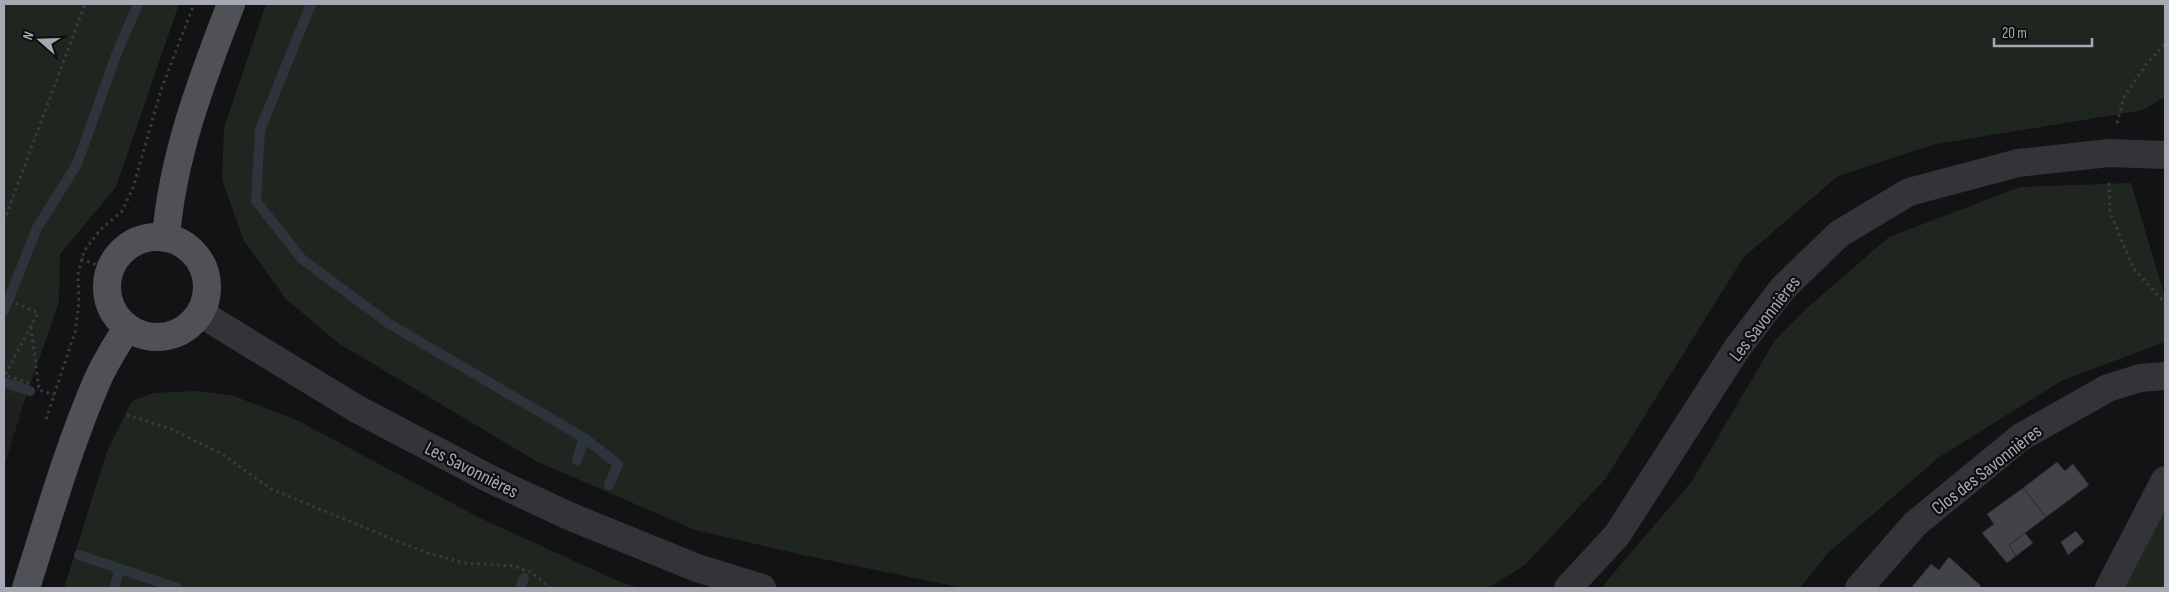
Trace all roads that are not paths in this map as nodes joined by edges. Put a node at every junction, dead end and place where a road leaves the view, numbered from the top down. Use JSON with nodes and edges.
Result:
{"nodes":[{"id":1,"x":231,"y":4,"type":"edge"},
{"id":2,"x":2165,"y":155,"type":"edge"},
{"id":3,"x":166,"y":238,"type":"junction"},
{"id":4,"x":201,"y":311,"type":"junction"},
{"id":5,"x":127,"y":327,"type":"junction"},
{"id":6,"x":2165,"y":376,"type":"edge"},
{"id":7,"x":2165,"y":480,"type":"edge"},
{"id":8,"x":26,"y":588,"type":"edge"},
{"id":9,"x":762,"y":588,"type":"edge"},
{"id":10,"x":1568,"y":588,"type":"edge"},
{"id":11,"x":1859,"y":588,"type":"edge"},
{"id":12,"x":2109,"y":588,"type":"edge"}],
"edges":[{"from":1,"to":3,"type":"main road"},
{"from":2,"to":10,"type":"street","name":"Les Savonnières"},
{"from":3,"to":4,"type":"main road"},
{"from":3,"to":5,"type":"main road"},
{"from":4,"to":5,"type":"main road"},
{"from":4,"to":9,"type":"street","name":"Les Savonnières"},
{"from":5,"to":8,"type":"main road"},
{"from":6,"to":11,"type":"street","name":"Clos des Savonnières"},
{"from":7,"to":12,"type":"street"}]}
